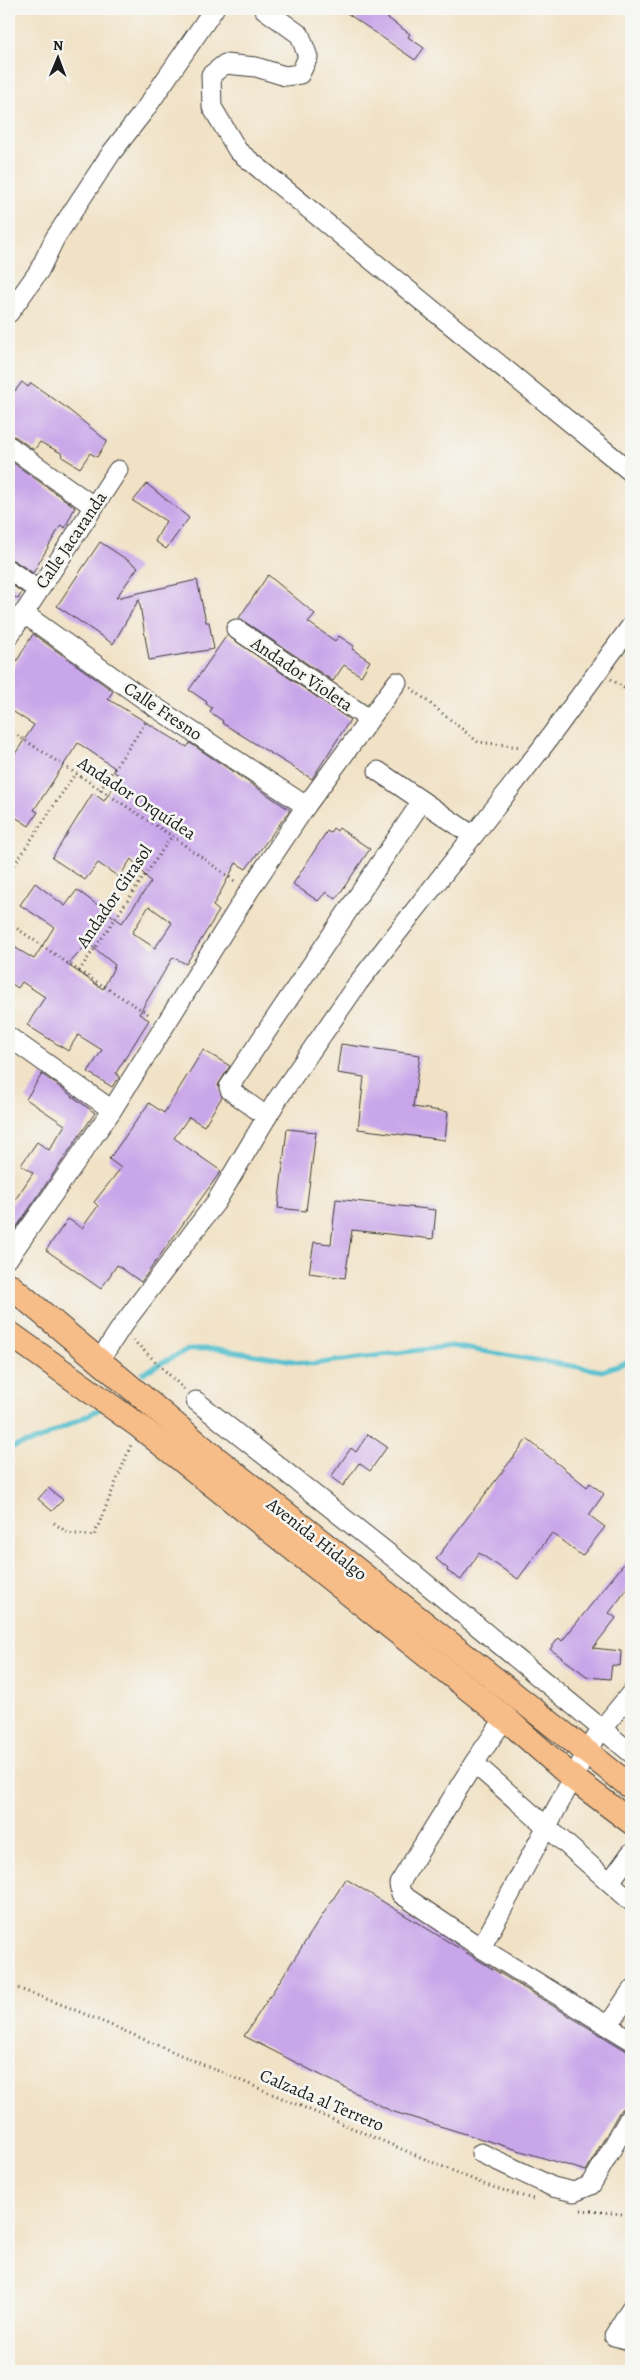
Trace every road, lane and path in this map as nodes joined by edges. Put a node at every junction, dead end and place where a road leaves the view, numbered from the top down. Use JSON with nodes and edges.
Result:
{"nodes":[{"id":1,"x":214,"y":9,"type":"edge"},
{"id":2,"x":264,"y":9,"type":"edge"},
{"id":3,"x":9,"y":313,"type":"edge"},
{"id":4,"x":9,"y":446,"type":"edge"},
{"id":5,"x":118,"y":470,"type":"dead end"},
{"id":6,"x":631,"y":472,"type":"edge"},
{"id":7,"x":93,"y":506,"type":"junction"},
{"id":8,"x":9,"y":570,"type":"edge"},
{"id":9,"x":38,"y":590,"type":"junction"},
{"id":10,"x":23,"y":613,"type":"junction"},
{"id":11,"x":631,"y":626,"type":"edge"},
{"id":12,"x":236,"y":629,"type":"dead end"},
{"id":13,"x":9,"y":636,"type":"edge"},
{"id":14,"x":397,"y":682,"type":"joint"},
{"id":15,"x":156,"y":707,"type":"junction"},
{"id":16,"x":369,"y":719,"type":"junction"},
{"id":17,"x":9,"y":730,"type":"edge"},
{"id":18,"x":541,"y":749,"type":"junction"},
{"id":19,"x":378,"y":771,"type":"dead end"},
{"id":20,"x":74,"y":774,"type":"junction"},
{"id":21,"x":100,"y":790,"type":"junction"},
{"id":22,"x":422,"y":801,"type":"junction"},
{"id":23,"x":306,"y":806,"type":"junction"},
{"id":24,"x":472,"y":835,"type":"junction"},
{"id":25,"x":172,"y":836,"type":"junction"},
{"id":26,"x":9,"y":873,"type":"edge"},
{"id":27,"x":249,"y":891,"type":"junction"},
{"id":28,"x":9,"y":923,"type":"edge"},
{"id":29,"x":79,"y":971,"type":"junction"},
{"id":30,"x":165,"y":1024,"type":"junction"},
{"id":31,"x":9,"y":1038,"type":"edge"},
{"id":32,"x":112,"y":1110,"type":"junction"},
{"id":33,"x":267,"y":1117,"type":"junction"},
{"id":34,"x":9,"y":1257,"type":"edge"},
{"id":35,"x":9,"y":1285,"type":"edge"},
{"id":36,"x":9,"y":1333,"type":"edge"},
{"id":37,"x":148,"y":1357,"type":"dead end"},
{"id":38,"x":99,"y":1361,"type":"junction"},
{"id":39,"x":179,"y":1384,"type":"dead end"},
{"id":40,"x":196,"y":1401,"type":"dead end"},
{"id":41,"x":139,"y":1426,"type":"junction"},
{"id":42,"x":54,"y":1523,"type":"dead end"},
{"id":43,"x":631,"y":1694,"type":"edge"},
{"id":44,"x":505,"y":1718,"type":"junction"},
{"id":45,"x":602,"y":1730,"type":"junction"},
{"id":46,"x":587,"y":1752,"type":"junction"},
{"id":47,"x":631,"y":1753,"type":"edge"},
{"id":48,"x":474,"y":1762,"type":"junction"},
{"id":49,"x":574,"y":1779,"type":"junction"},
{"id":50,"x":631,"y":1787,"type":"edge"},
{"id":51,"x":631,"y":1822,"type":"edge"},
{"id":52,"x":549,"y":1826,"type":"junction"},
{"id":53,"x":631,"y":1853,"type":"edge"},
{"id":54,"x":610,"y":1882,"type":"junction"},
{"id":55,"x":631,"y":1901,"type":"edge"},
{"id":56,"x":482,"y":1948,"type":"junction"},
{"id":57,"x":9,"y":1986,"type":"edge"},
{"id":58,"x":631,"y":1991,"type":"edge"},
{"id":59,"x":608,"y":2026,"type":"junction"},
{"id":60,"x":631,"y":2040,"type":"edge"},
{"id":61,"x":631,"y":2115,"type":"edge"},
{"id":62,"x":481,"y":2154,"type":"dead end"},
{"id":63,"x":545,"y":2203,"type":"dead end"},
{"id":64,"x":580,"y":2210,"type":"dead end"},
{"id":65,"x":631,"y":2215,"type":"edge"},
{"id":66,"x":631,"y":2308,"type":"edge"},
{"id":67,"x":631,"y":2341,"type":"edge"}],
"edges":[{"from":1,"to":3,"type":"street"},
{"from":2,"to":6,"type":"street"},
{"from":4,"to":7,"type":"street"},
{"from":5,"to":7,"type":"street","name":"Calle Jacaranda"},
{"from":7,"to":9,"type":"street","name":"Calle Jacaranda"},
{"from":8,"to":9,"type":"street"},
{"from":9,"to":10,"type":"street","name":"Calle Jacaranda"},
{"from":10,"to":13,"type":"street","name":"Calle Jacaranda"},
{"from":10,"to":15,"type":"street","name":"Calle Fresno"},
{"from":11,"to":18,"type":"street"},
{"from":12,"to":16,"type":"street","name":"Andador Violeta"},
{"from":14,"to":16,"type":"street"},
{"from":14,"to":18,"type":"path"},
{"from":15,"to":21,"type":"path"},
{"from":15,"to":23,"type":"street","name":"Calle Fresno"},
{"from":16,"to":23,"type":"street"},
{"from":17,"to":20,"type":"path","name":"Andador Orquídea"},
{"from":18,"to":24,"type":"street"},
{"from":19,"to":22,"type":"street"},
{"from":20,"to":21,"type":"path","name":"Andador Orquídea"},
{"from":20,"to":26,"type":"path"},
{"from":21,"to":25,"type":"path","name":"Andador Orquídea"},
{"from":22,"to":24,"type":"street"},
{"from":22,"to":33,"type":"street"},
{"from":23,"to":27,"type":"street"},
{"from":24,"to":33,"type":"street"},
{"from":25,"to":27,"type":"path","name":"Andador Orquídea"},
{"from":25,"to":29,"type":"path","name":"Andador Girasol"},
{"from":27,"to":30,"type":"street"},
{"from":28,"to":29,"type":"path"},
{"from":29,"to":30,"type":"path"},
{"from":30,"to":32,"type":"street"},
{"from":31,"to":32,"type":"street"},
{"from":32,"to":34,"type":"street"},
{"from":33,"to":38,"type":"street"},
{"from":35,"to":38,"type":"main road","name":"Avenida Hidalgo"},
{"from":36,"to":41,"type":"main road","name":"Avenida Hidalgo"},
{"from":37,"to":39,"type":"path"},
{"from":38,"to":46,"type":"main road","name":"Avenida Hidalgo"},
{"from":40,"to":45,"type":"street"},
{"from":41,"to":42,"type":"path"},
{"from":41,"to":44,"type":"main road","name":"Avenida Hidalgo"},
{"from":43,"to":45,"type":"street"},
{"from":44,"to":48,"type":"street"},
{"from":44,"to":49,"type":"main road","name":"Avenida Hidalgo"},
{"from":45,"to":46,"type":"street"},
{"from":45,"to":47,"type":"street"},
{"from":46,"to":49,"type":"street"},
{"from":46,"to":50,"type":"main road","name":"Avenida Hidalgo"},
{"from":48,"to":52,"type":"street"},
{"from":48,"to":56,"type":"street"},
{"from":49,"to":51,"type":"main road","name":"Avenida Hidalgo"},
{"from":49,"to":52,"type":"street"},
{"from":52,"to":54,"type":"street"},
{"from":52,"to":56,"type":"street"},
{"from":53,"to":54,"type":"street"},
{"from":54,"to":55,"type":"street"},
{"from":56,"to":59,"type":"street"},
{"from":57,"to":63,"type":"path","name":"Calzada al Terrero"},
{"from":58,"to":59,"type":"street"},
{"from":59,"to":60,"type":"street"},
{"from":61,"to":62,"type":"street"},
{"from":64,"to":65,"type":"path"},
{"from":66,"to":67,"type":"street"}]}
